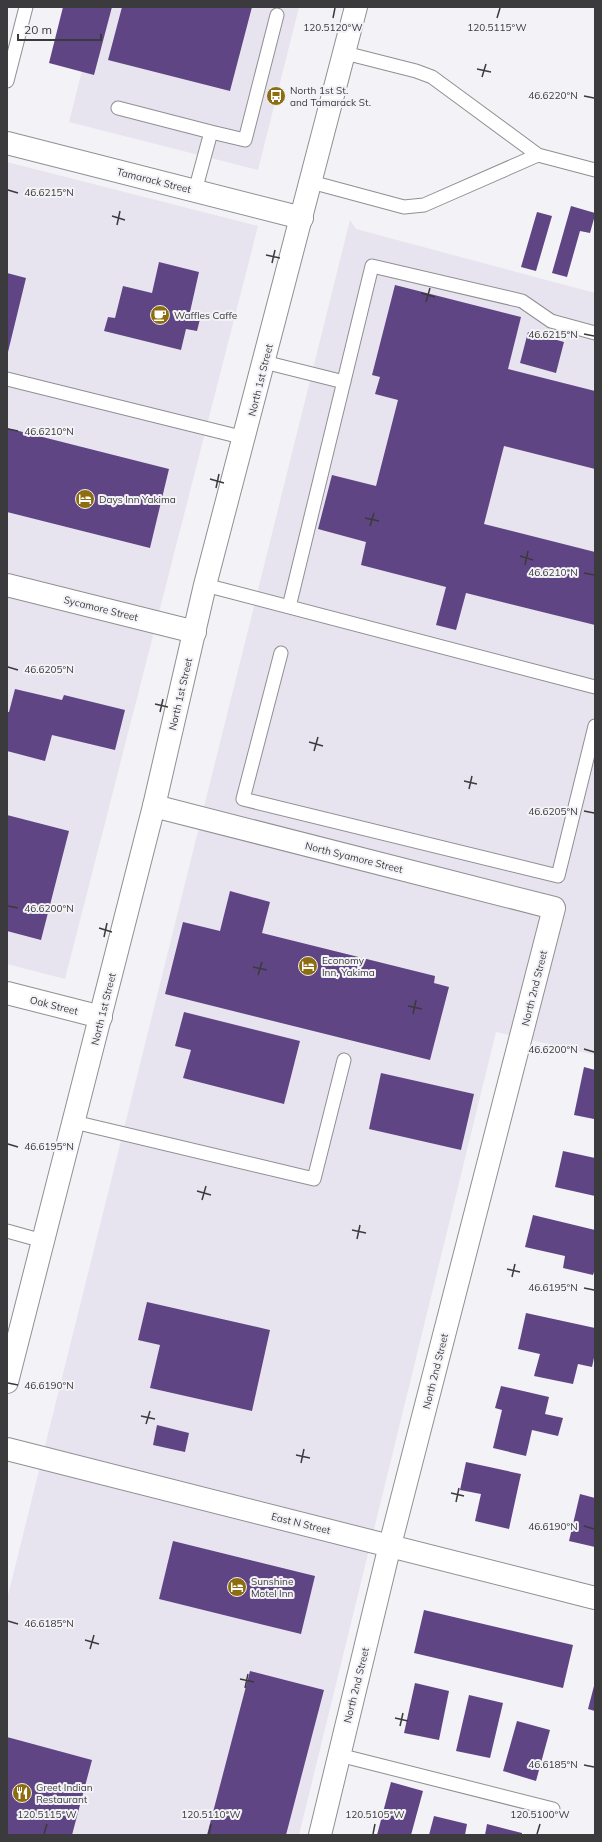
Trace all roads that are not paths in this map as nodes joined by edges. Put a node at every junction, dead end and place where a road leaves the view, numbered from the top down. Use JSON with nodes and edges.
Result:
{"nodes":[{"id":1,"x":26,"y":7,"type":"edge"},
{"id":2,"x":356,"y":7,"type":"edge"},
{"id":3,"x":277,"y":15,"type":"dead end"},
{"id":4,"x":345,"y":53,"type":"junction"},
{"id":5,"x":7,"y":81,"type":"edge"},
{"id":6,"x":118,"y":108,"type":"dead end"},
{"id":7,"x":211,"y":132,"type":"junction"},
{"id":8,"x":7,"y":142,"type":"edge"},
{"id":9,"x":538,"y":155,"type":"junction"},
{"id":10,"x":595,"y":170,"type":"edge"},
{"id":11,"x":311,"y":182,"type":"junction"},
{"id":12,"x":195,"y":191,"type":"junction"},
{"id":13,"x":302,"y":218,"type":"junction"},
{"id":14,"x":595,"y":333,"type":"edge"},
{"id":15,"x":264,"y":362,"type":"junction"},
{"id":16,"x":7,"y":379,"type":"edge"},
{"id":17,"x":344,"y":382,"type":"junction"},
{"id":18,"x":245,"y":438,"type":"junction"},
{"id":19,"x":7,"y":585,"type":"edge"},
{"id":20,"x":205,"y":585,"type":"junction"},
{"id":21,"x":289,"y":607,"type":"junction"},
{"id":22,"x":195,"y":632,"type":"junction"},
{"id":23,"x":281,"y":653,"type":"dead end"},
{"id":24,"x":595,"y":687,"type":"edge"},
{"id":25,"x":595,"y":727,"type":"edge"},
{"id":26,"x":154,"y":806,"type":"junction"},
{"id":27,"x":554,"y":908,"type":"joint"},
{"id":28,"x":7,"y":993,"type":"edge"},
{"id":29,"x":101,"y":1017,"type":"junction"},
{"id":30,"x":344,"y":1060,"type":"dead end"},
{"id":31,"x":74,"y":1122,"type":"junction"},
{"id":32,"x":7,"y":1231,"type":"edge"},
{"id":33,"x":43,"y":1241,"type":"junction"},
{"id":34,"x":7,"y":1382,"type":"edge"},
{"id":35,"x":7,"y":1449,"type":"edge"},
{"id":36,"x":390,"y":1545,"type":"junction"},
{"id":37,"x":595,"y":1598,"type":"edge"},
{"id":38,"x":339,"y":1755,"type":"junction"},
{"id":39,"x":553,"y":1808,"type":"dead end"},
{"id":40,"x":320,"y":1835,"type":"edge"}],
"edges":[{"from":1,"to":5,"type":"lane"},
{"from":2,"to":4,"type":"street","name":"North 1st Street"},
{"from":3,"to":7,"type":"lane"},
{"from":4,"to":9,"type":"lane"},
{"from":4,"to":11,"type":"street","name":"North 1st Street"},
{"from":6,"to":7,"type":"lane"},
{"from":7,"to":12,"type":"lane"},
{"from":8,"to":12,"type":"street","name":"Tamarack Street"},
{"from":9,"to":10,"type":"lane"},
{"from":9,"to":11,"type":"lane"},
{"from":11,"to":13,"type":"street","name":"North 1st Street"},
{"from":12,"to":13,"type":"street","name":"Tamarack Street"},
{"from":13,"to":15,"type":"street","name":"North 1st Street"},
{"from":14,"to":17,"type":"lane"},
{"from":15,"to":17,"type":"lane"},
{"from":15,"to":18,"type":"street","name":"North 1st Street"},
{"from":16,"to":18,"type":"lane"},
{"from":17,"to":21,"type":"lane"},
{"from":18,"to":20,"type":"street","name":"North 1st Street"},
{"from":19,"to":22,"type":"street","name":"Sycamore Street"},
{"from":20,"to":21,"type":"lane"},
{"from":20,"to":22,"type":"street","name":"North 1st Street"},
{"from":21,"to":24,"type":"lane"},
{"from":22,"to":26,"type":"street","name":"North 1st Street"},
{"from":23,"to":25,"type":"lane"},
{"from":26,"to":27,"type":"street","name":"North Syamore Street"},
{"from":26,"to":29,"type":"street","name":"North 1st Street"},
{"from":27,"to":36,"type":"street","name":"North 2nd Street"},
{"from":28,"to":29,"type":"street","name":"Oak Street"},
{"from":29,"to":31,"type":"street","name":"North 1st Street"},
{"from":30,"to":31,"type":"lane"},
{"from":31,"to":33,"type":"street","name":"North 1st Street"},
{"from":32,"to":33,"type":"lane"},
{"from":33,"to":34,"type":"street","name":"North 1st Street"},
{"from":35,"to":36,"type":"street","name":"East N Street"},
{"from":36,"to":37,"type":"street","name":"East N Street"},
{"from":36,"to":38,"type":"street","name":"North 2nd Street"},
{"from":38,"to":39,"type":"lane"},
{"from":38,"to":40,"type":"street","name":"North 2nd Street"}]}
